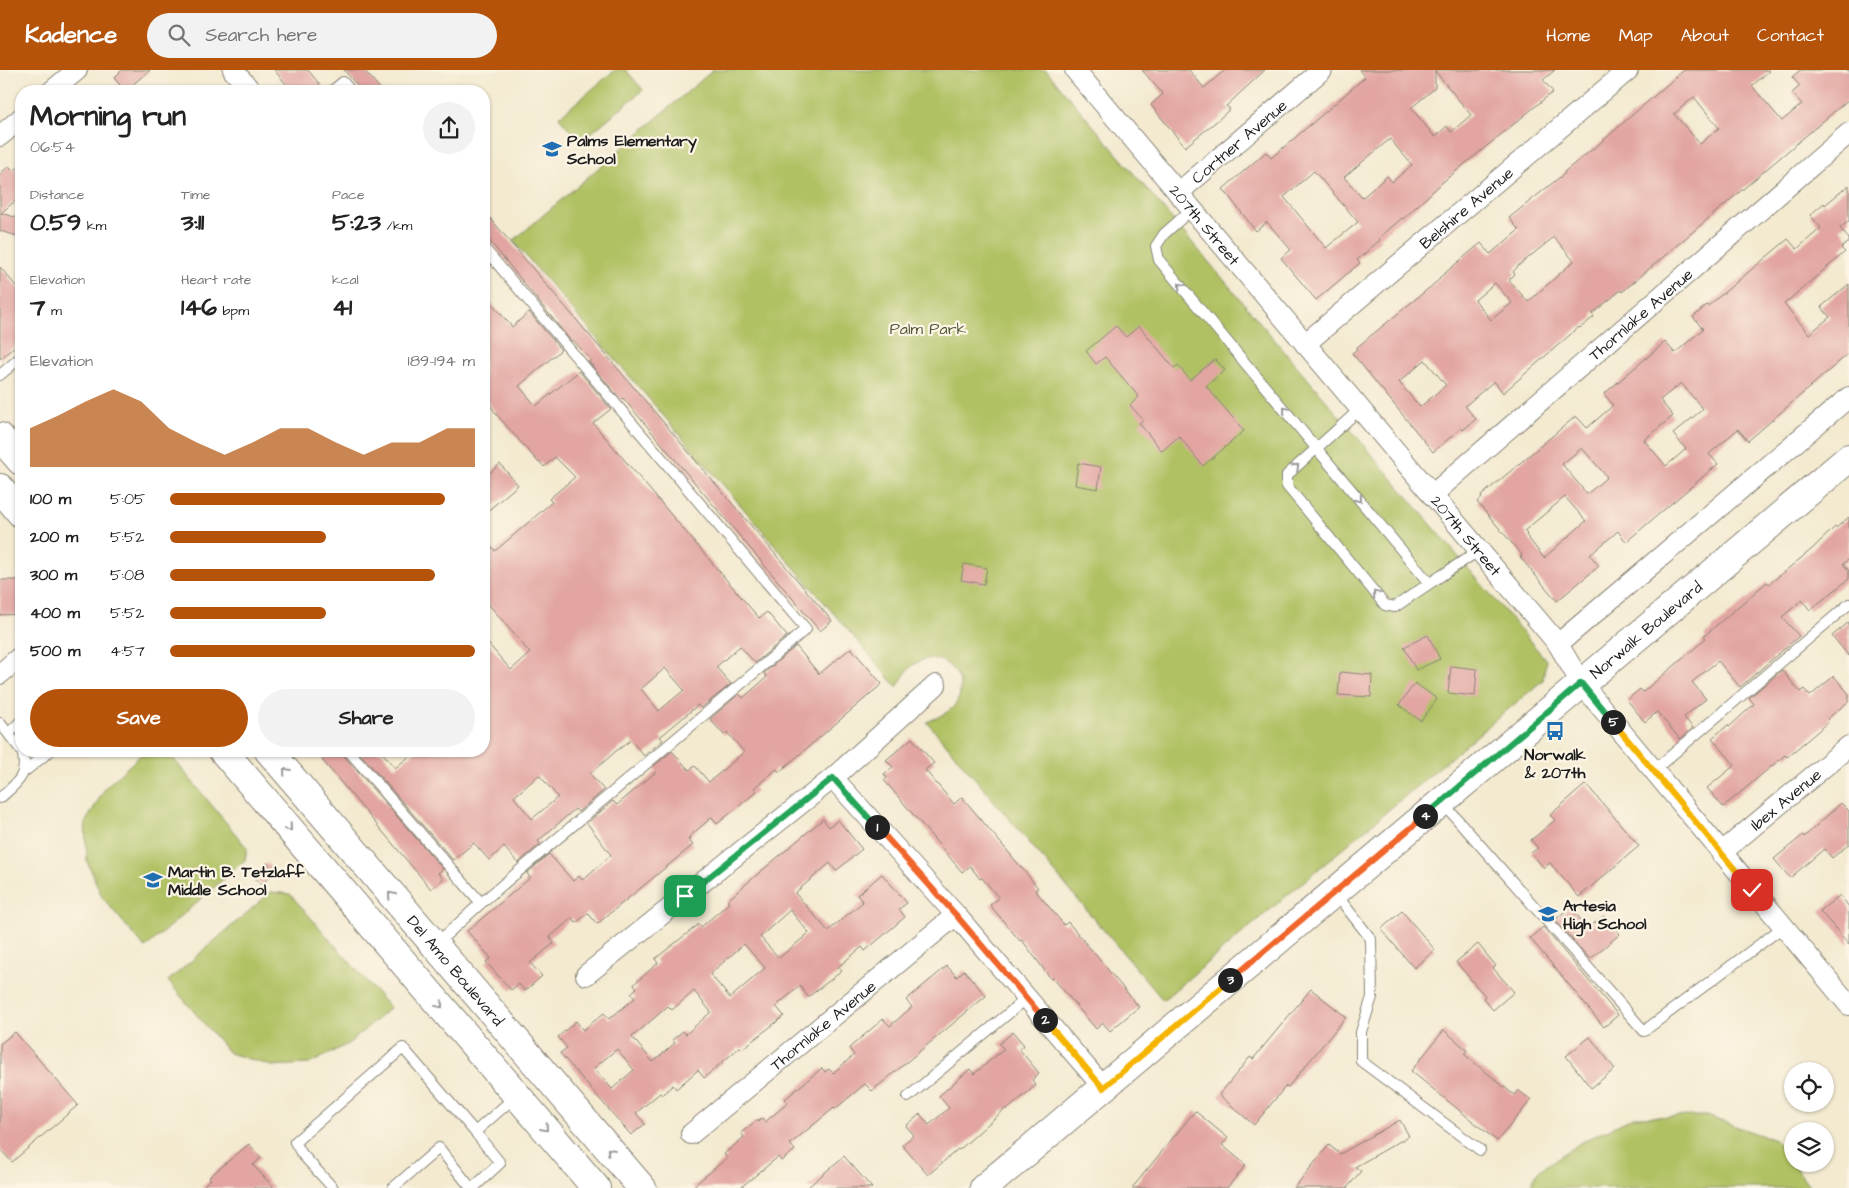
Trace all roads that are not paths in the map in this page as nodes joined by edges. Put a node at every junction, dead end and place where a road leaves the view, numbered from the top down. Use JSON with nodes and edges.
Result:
{"nodes":[{"id":1,"x":77,"y":70,"type":"edge"},
{"id":2,"x":232,"y":70,"type":"edge"},
{"id":3,"x":1075,"y":70,"type":"edge"},
{"id":4,"x":1322,"y":70,"type":"edge"},
{"id":5,"x":1628,"y":70,"type":"edge"},
{"id":6,"x":59,"y":85,"type":"edge"},
{"id":7,"x":246,"y":85,"type":"edge"},
{"id":8,"x":15,"y":123,"type":"edge"},
{"id":9,"x":1849,"y":133,"type":"edge"},
{"id":10,"x":0,"y":136,"type":"edge"},
{"id":11,"x":1178,"y":192,"type":"junction"},
{"id":12,"x":1192,"y":209,"type":"junction"},
{"id":13,"x":490,"y":255,"type":"edge"},
{"id":14,"x":1306,"y":344,"type":"junction"},
{"id":15,"x":15,"y":364,"type":"edge"},
{"id":16,"x":0,"y":375,"type":"edge"},
{"id":17,"x":1849,"y":397,"type":"edge"},
{"id":18,"x":1360,"y":409,"type":"junction"},
{"id":19,"x":0,"y":436,"type":"edge"},
{"id":20,"x":1317,"y":448,"type":"junction"},
{"id":21,"x":15,"y":454,"type":"edge"},
{"id":22,"x":1849,"y":458,"type":"edge"},
{"id":23,"x":0,"y":488,"type":"edge"},
{"id":24,"x":1432,"y":495,"type":"junction"},
{"id":25,"x":15,"y":506,"type":"edge"},
{"id":26,"x":1479,"y":550,"type":"junction"},
{"id":27,"x":1428,"y":583,"type":"junction"},
{"id":28,"x":1849,"y":604,"type":"edge"},
{"id":29,"x":1558,"y":644,"type":"junction"},
{"id":30,"x":15,"y":661,"type":"edge"},
{"id":31,"x":0,"y":674,"type":"edge"},
{"id":32,"x":1581,"y":683,"type":"junction"},
{"id":33,"x":936,"y":685,"type":"dead end"},
{"id":34,"x":0,"y":723,"type":"edge"},
{"id":35,"x":15,"y":727,"type":"edge"},
{"id":36,"x":8,"y":733,"type":"junction"},
{"id":37,"x":15,"y":742,"type":"edge"},
{"id":38,"x":1849,"y":746,"type":"edge"},
{"id":39,"x":23,"y":757,"type":"edge"},
{"id":40,"x":42,"y":757,"type":"edge"},
{"id":41,"x":228,"y":757,"type":"edge"},
{"id":42,"x":274,"y":757,"type":"edge"},
{"id":43,"x":354,"y":757,"type":"edge"},
{"id":44,"x":25,"y":771,"type":"junction"},
{"id":45,"x":1653,"y":771,"type":"junction"},
{"id":46,"x":833,"y":778,"type":"junction"},
{"id":47,"x":0,"y":798,"type":"edge"},
{"id":48,"x":1441,"y":802,"type":"junction"},
{"id":49,"x":1721,"y":853,"type":"junction"},
{"id":50,"x":1334,"y":892,"type":"junction"},
{"id":51,"x":481,"y":903,"type":"junction"},
{"id":52,"x":956,"y":915,"type":"junction"},
{"id":53,"x":1784,"y":927,"type":"junction"},
{"id":54,"x":434,"y":945,"type":"junction"},
{"id":55,"x":408,"y":968,"type":"junction"},
{"id":56,"x":586,"y":975,"type":"dead end"},
{"id":57,"x":1027,"y":998,"type":"junction"},
{"id":58,"x":1849,"y":1005,"type":"edge"},
{"id":59,"x":1103,"y":1088,"type":"junction"},
{"id":60,"x":517,"y":1096,"type":"junction"},
{"id":61,"x":908,"y":1097,"type":"dead end"},
{"id":62,"x":475,"y":1132,"type":"junction"},
{"id":63,"x":691,"y":1134,"type":"dead end"},
{"id":64,"x":1480,"y":1150,"type":"dead end"},
{"id":65,"x":333,"y":1188,"type":"edge"},
{"id":66,"x":393,"y":1188,"type":"edge"},
{"id":67,"x":472,"y":1188,"type":"edge"},
{"id":68,"x":596,"y":1188,"type":"edge"},
{"id":69,"x":642,"y":1188,"type":"edge"},
{"id":70,"x":984,"y":1188,"type":"edge"}],
"edges":[{"from":1,"to":6,"type":"street"},
{"from":2,"to":7,"type":"street"},
{"from":3,"to":11,"type":"street","name":"207th Street"},
{"from":4,"to":11,"type":"street","name":"Cortner Avenue"},
{"from":5,"to":14,"type":"street","name":"Belshire Avenue"},
{"from":8,"to":10,"type":"street"},
{"from":9,"to":24,"type":"street","name":"Thornlake Avenue"},
{"from":11,"to":12,"type":"street","name":"207th Street"},
{"from":12,"to":14,"type":"street","name":"207th Street"},
{"from":20,"to":12,"type":"lane","one_way":true},
{"from":13,"to":51,"type":"lane"},
{"from":14,"to":18,"type":"street","name":"207th Street"},
{"from":15,"to":16,"type":"lane"},
{"from":17,"to":29,"type":"street"},
{"from":18,"to":20,"type":"lane"},
{"from":18,"to":24,"type":"street","name":"207th Street"},
{"from":19,"to":21,"type":"main road"},
{"from":20,"to":27,"type":"lane","one_way":true},
{"from":27,"to":20,"type":"lane","one_way":true},
{"from":22,"to":32,"type":"main road","name":"Norwalk Boulevard"},
{"from":23,"to":25,"type":"main road"},
{"from":24,"to":26,"type":"street","name":"207th Street"},
{"from":26,"to":27,"type":"lane"},
{"from":26,"to":29,"type":"street","name":"207th Street"},
{"from":28,"to":45,"type":"lane"},
{"from":29,"to":32,"type":"street","name":"207th Street"},
{"from":30,"to":31,"type":"street"},
{"from":32,"to":45,"type":"street","name":"207th Street"},
{"from":32,"to":48,"type":"main road","name":"Norwalk Boulevard"},
{"from":33,"to":46,"type":"street"},
{"from":34,"to":36,"type":"lane"},
{"from":35,"to":36,"type":"lane"},
{"from":36,"to":37,"type":"lane"},
{"from":38,"to":49,"type":"street","name":"Ibex Avenue"},
{"from":39,"to":44,"type":"lane"},
{"from":40,"to":44,"type":"lane"},
{"from":41,"to":55,"type":"main road","name":"Del Amo Boulevard","one_way":true},
{"from":54,"to":42,"type":"main road","name":"Del Amo Boulevard","one_way":true},
{"from":43,"to":51,"type":"lane"},
{"from":44,"to":47,"type":"lane"},
{"from":45,"to":49,"type":"street","name":"207th Street"},
{"from":46,"to":52,"type":"street"},
{"from":46,"to":56,"type":"street"},
{"from":48,"to":50,"type":"main road","name":"Norwalk Boulevard"},
{"from":48,"to":53,"type":"lane"},
{"from":49,"to":53,"type":"street","name":"207th Street"},
{"from":50,"to":59,"type":"main road","name":"Norwalk Boulevard"},
{"from":50,"to":64,"type":"lane"},
{"from":51,"to":54,"type":"lane"},
{"from":52,"to":57,"type":"street"},
{"from":52,"to":63,"type":"street","name":"Thornlake Avenue"},
{"from":53,"to":58,"type":"street","name":"207th Street"},
{"from":54,"to":55,"type":"main road"},
{"from":69,"to":54,"type":"main road","name":"Del Amo Boulevard","one_way":true},
{"from":55,"to":60,"type":"main road","name":"Del Amo Boulevard","one_way":true},
{"from":57,"to":59,"type":"street"},
{"from":57,"to":61,"type":"lane"},
{"from":59,"to":70,"type":"main road","name":"Norwalk Boulevard"},
{"from":60,"to":62,"type":"lane"},
{"from":60,"to":68,"type":"main road","name":"Del Amo Boulevard","one_way":true},
{"from":62,"to":65,"type":"lane"},
{"from":62,"to":67,"type":"lane"},
{"from":66,"to":67,"type":"lane"}]}
